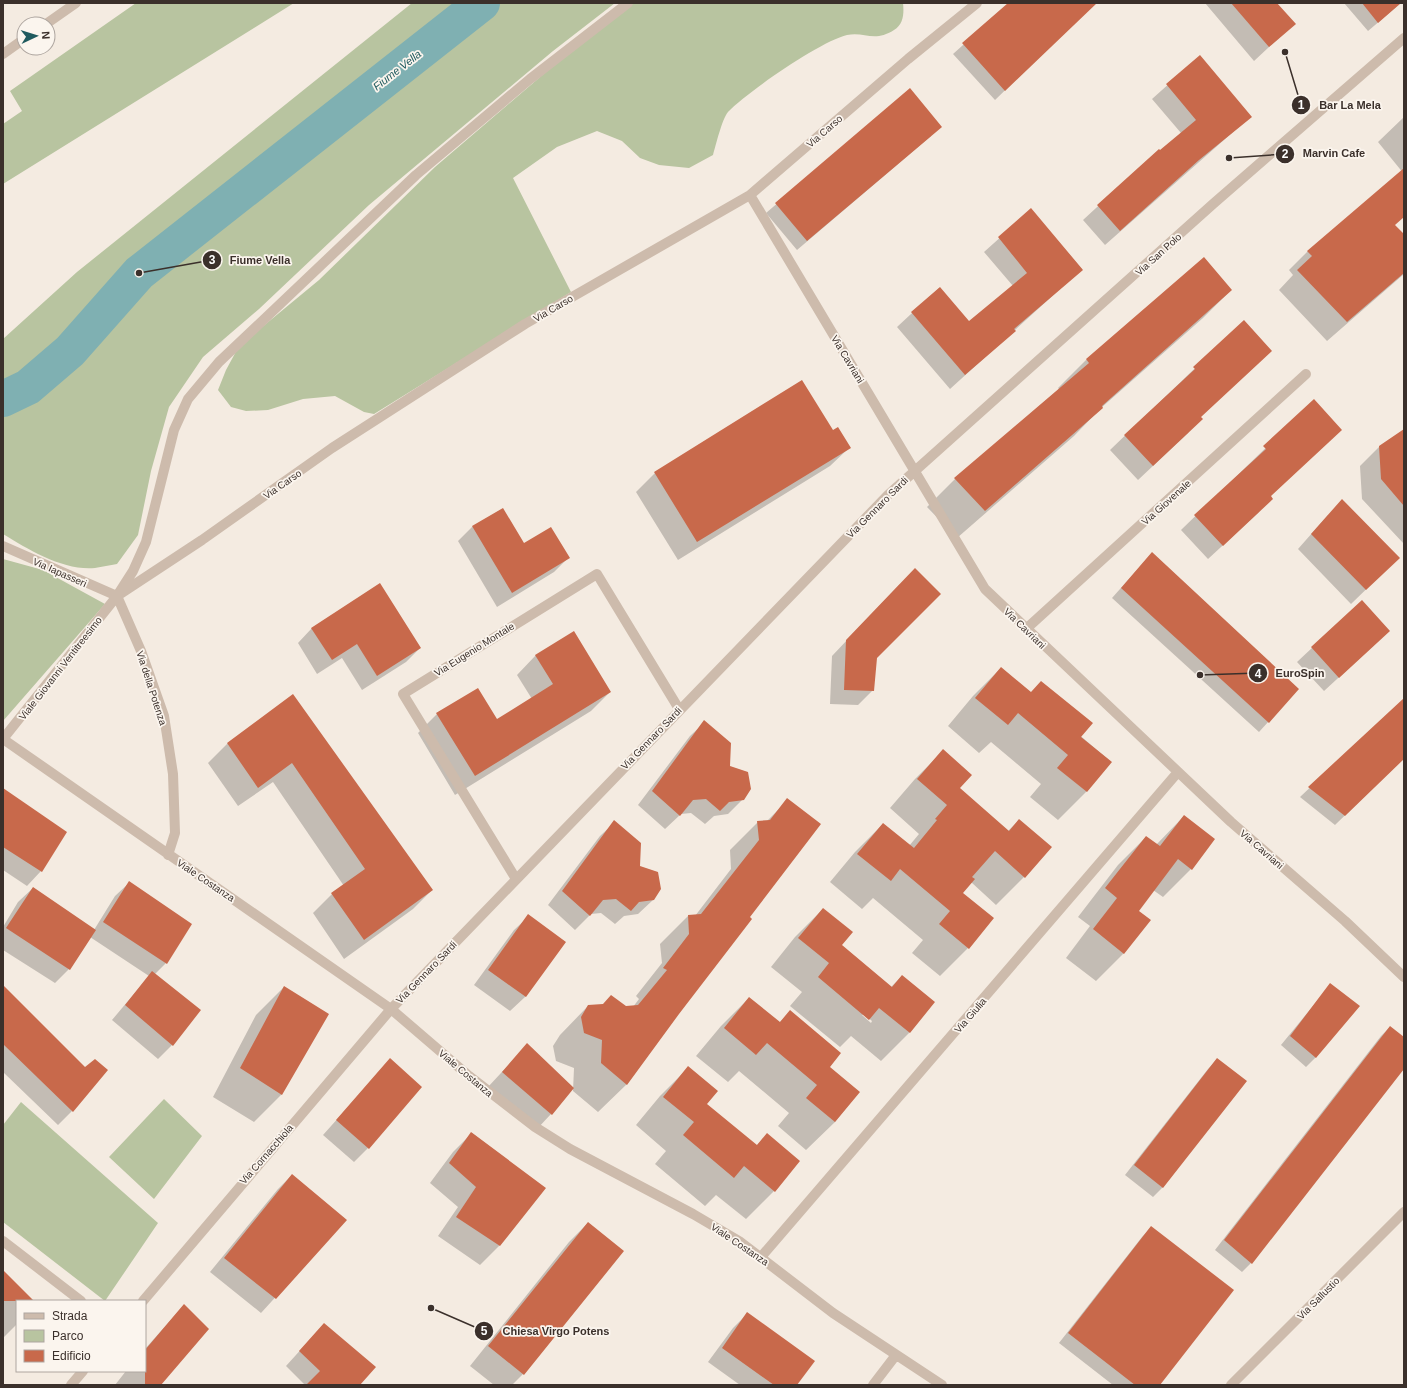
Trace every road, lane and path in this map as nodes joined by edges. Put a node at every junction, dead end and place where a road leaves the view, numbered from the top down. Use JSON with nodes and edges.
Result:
{"nodes":[{"id":1,"x":76,"y":3,"type":"edge"},
{"id":2,"x":628,"y":3,"type":"edge"},
{"id":3,"x":977,"y":3,"type":"edge"},
{"id":4,"x":56,"y":17,"type":"edge"},
{"id":5,"x":1404,"y":38,"type":"edge"},
{"id":6,"x":16,"y":45,"type":"edge"},
{"id":7,"x":3,"y":54,"type":"edge"},
{"id":8,"x":750,"y":195,"type":"junction"},
{"id":9,"x":1306,"y":374,"type":"dead end"},
{"id":10,"x":914,"y":471,"type":"junction"},
{"id":11,"x":3,"y":546,"type":"edge"},
{"id":12,"x":117,"y":596,"type":"junction"},
{"id":13,"x":1026,"y":629,"type":"junction"},
{"id":14,"x":679,"y":709,"type":"junction"},
{"id":15,"x":3,"y":739,"type":"edge"},
{"id":16,"x":1178,"y":772,"type":"junction"},
{"id":17,"x":168,"y":855,"type":"junction"},
{"id":18,"x":516,"y":879,"type":"junction"},
{"id":19,"x":1404,"y":977,"type":"edge"},
{"id":20,"x":391,"y":1009,"type":"junction"},
{"id":21,"x":1404,"y":1212,"type":"edge"},
{"id":22,"x":3,"y":1241,"type":"edge"},
{"id":23,"x":761,"y":1257,"type":"junction"},
{"id":24,"x":80,"y":1300,"type":"edge"},
{"id":25,"x":143,"y":1300,"type":"edge"},
{"id":26,"x":896,"y":1355,"type":"junction"},
{"id":27,"x":82,"y":1372,"type":"edge"},
{"id":28,"x":71,"y":1385,"type":"edge"},
{"id":29,"x":873,"y":1385,"type":"edge"},
{"id":30,"x":942,"y":1385,"type":"edge"},
{"id":31,"x":1231,"y":1385,"type":"edge"}],
"edges":[{"from":1,"to":4,"type":"street"},
{"from":2,"to":12,"type":"street"},
{"from":3,"to":8,"type":"street","name":"Via Carso"},
{"from":5,"to":10,"type":"street","name":"Via San Polo"},
{"from":6,"to":7,"type":"street"},
{"from":8,"to":10,"type":"street","name":"Via Cavriani"},
{"from":8,"to":12,"type":"street","name":"Via Carso"},
{"from":9,"to":13,"type":"street","name":"Via Giovenale"},
{"from":10,"to":13,"type":"street","name":"Via Cavriani"},
{"from":10,"to":14,"type":"street","name":"Via Gennaro Sardi"},
{"from":11,"to":12,"type":"street","name":"Via Iapasseri"},
{"from":12,"to":15,"type":"street","name":"Viale Giovanni Ventitreesimo"},
{"from":12,"to":17,"type":"street","name":"Via della Potenza"},
{"from":13,"to":16,"type":"street","name":"Via Cavriani"},
{"from":14,"to":18,"type":"street","name":"Via Gennaro Sardi"},
{"from":14,"to":18,"type":"street","name":"Via Eugenio Montale"},
{"from":15,"to":17,"type":"street","name":"Viale Costanza"},
{"from":16,"to":19,"type":"street","name":"Via Cavriani"},
{"from":16,"to":23,"type":"street","name":"Via Giulia"},
{"from":17,"to":20,"type":"street","name":"Viale Costanza"},
{"from":18,"to":20,"type":"street","name":"Via Gennaro Sardi"},
{"from":20,"to":23,"type":"street","name":"Viale Costanza"},
{"from":20,"to":25,"type":"street","name":"Via Cornacchiola"},
{"from":21,"to":31,"type":"street","name":"Via Sallustio"},
{"from":22,"to":24,"type":"street"},
{"from":23,"to":26,"type":"street","name":"Viale Costanza"},
{"from":26,"to":29,"type":"street"},
{"from":26,"to":30,"type":"street","name":"Viale Costanza"},
{"from":27,"to":28,"type":"street"}]}
